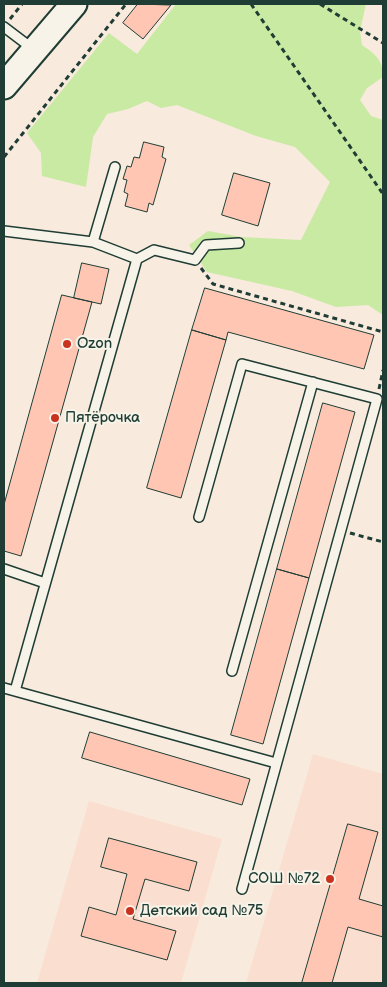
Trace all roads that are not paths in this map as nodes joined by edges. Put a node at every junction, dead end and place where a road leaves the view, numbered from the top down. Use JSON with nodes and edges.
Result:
{"nodes":[{"id":1,"x":69,"y":6,"type":"edge"},
{"id":2,"x":4,"y":27,"type":"edge"},
{"id":3,"x":34,"y":50,"type":"junction"},
{"id":4,"x":4,"y":86,"type":"edge"},
{"id":5,"x":115,"y":167,"type":"dead end"},
{"id":6,"x":4,"y":231,"type":"edge"},
{"id":7,"x":93,"y":242,"type":"junction"},
{"id":8,"x":238,"y":243,"type":"dead end"},
{"id":9,"x":137,"y":259,"type":"junction"},
{"id":10,"x":313,"y":382,"type":"junction"},
{"id":11,"x":199,"y":517,"type":"dead end"},
{"id":12,"x":4,"y":569,"type":"edge"},
{"id":13,"x":45,"y":583,"type":"junction"},
{"id":14,"x":232,"y":671,"type":"dead end"},
{"id":15,"x":4,"y":688,"type":"edge"},
{"id":16,"x":15,"y":690,"type":"junction"},
{"id":17,"x":276,"y":763,"type":"junction"},
{"id":18,"x":242,"y":888,"type":"dead end"}],
"edges":[{"from":1,"to":3,"type":"main road"},
{"from":2,"to":3,"type":"lane"},
{"from":3,"to":4,"type":"main road"},
{"from":5,"to":7,"type":"lane"},
{"from":6,"to":7,"type":"lane"},
{"from":7,"to":9,"type":"lane"},
{"from":8,"to":9,"type":"lane"},
{"from":9,"to":13,"type":"lane"},
{"from":10,"to":11,"type":"lane"},
{"from":10,"to":14,"type":"lane"},
{"from":10,"to":17,"type":"lane"},
{"from":12,"to":13,"type":"lane"},
{"from":13,"to":16,"type":"lane"},
{"from":15,"to":16,"type":"lane"},
{"from":16,"to":17,"type":"lane"},
{"from":17,"to":18,"type":"lane"}]}
